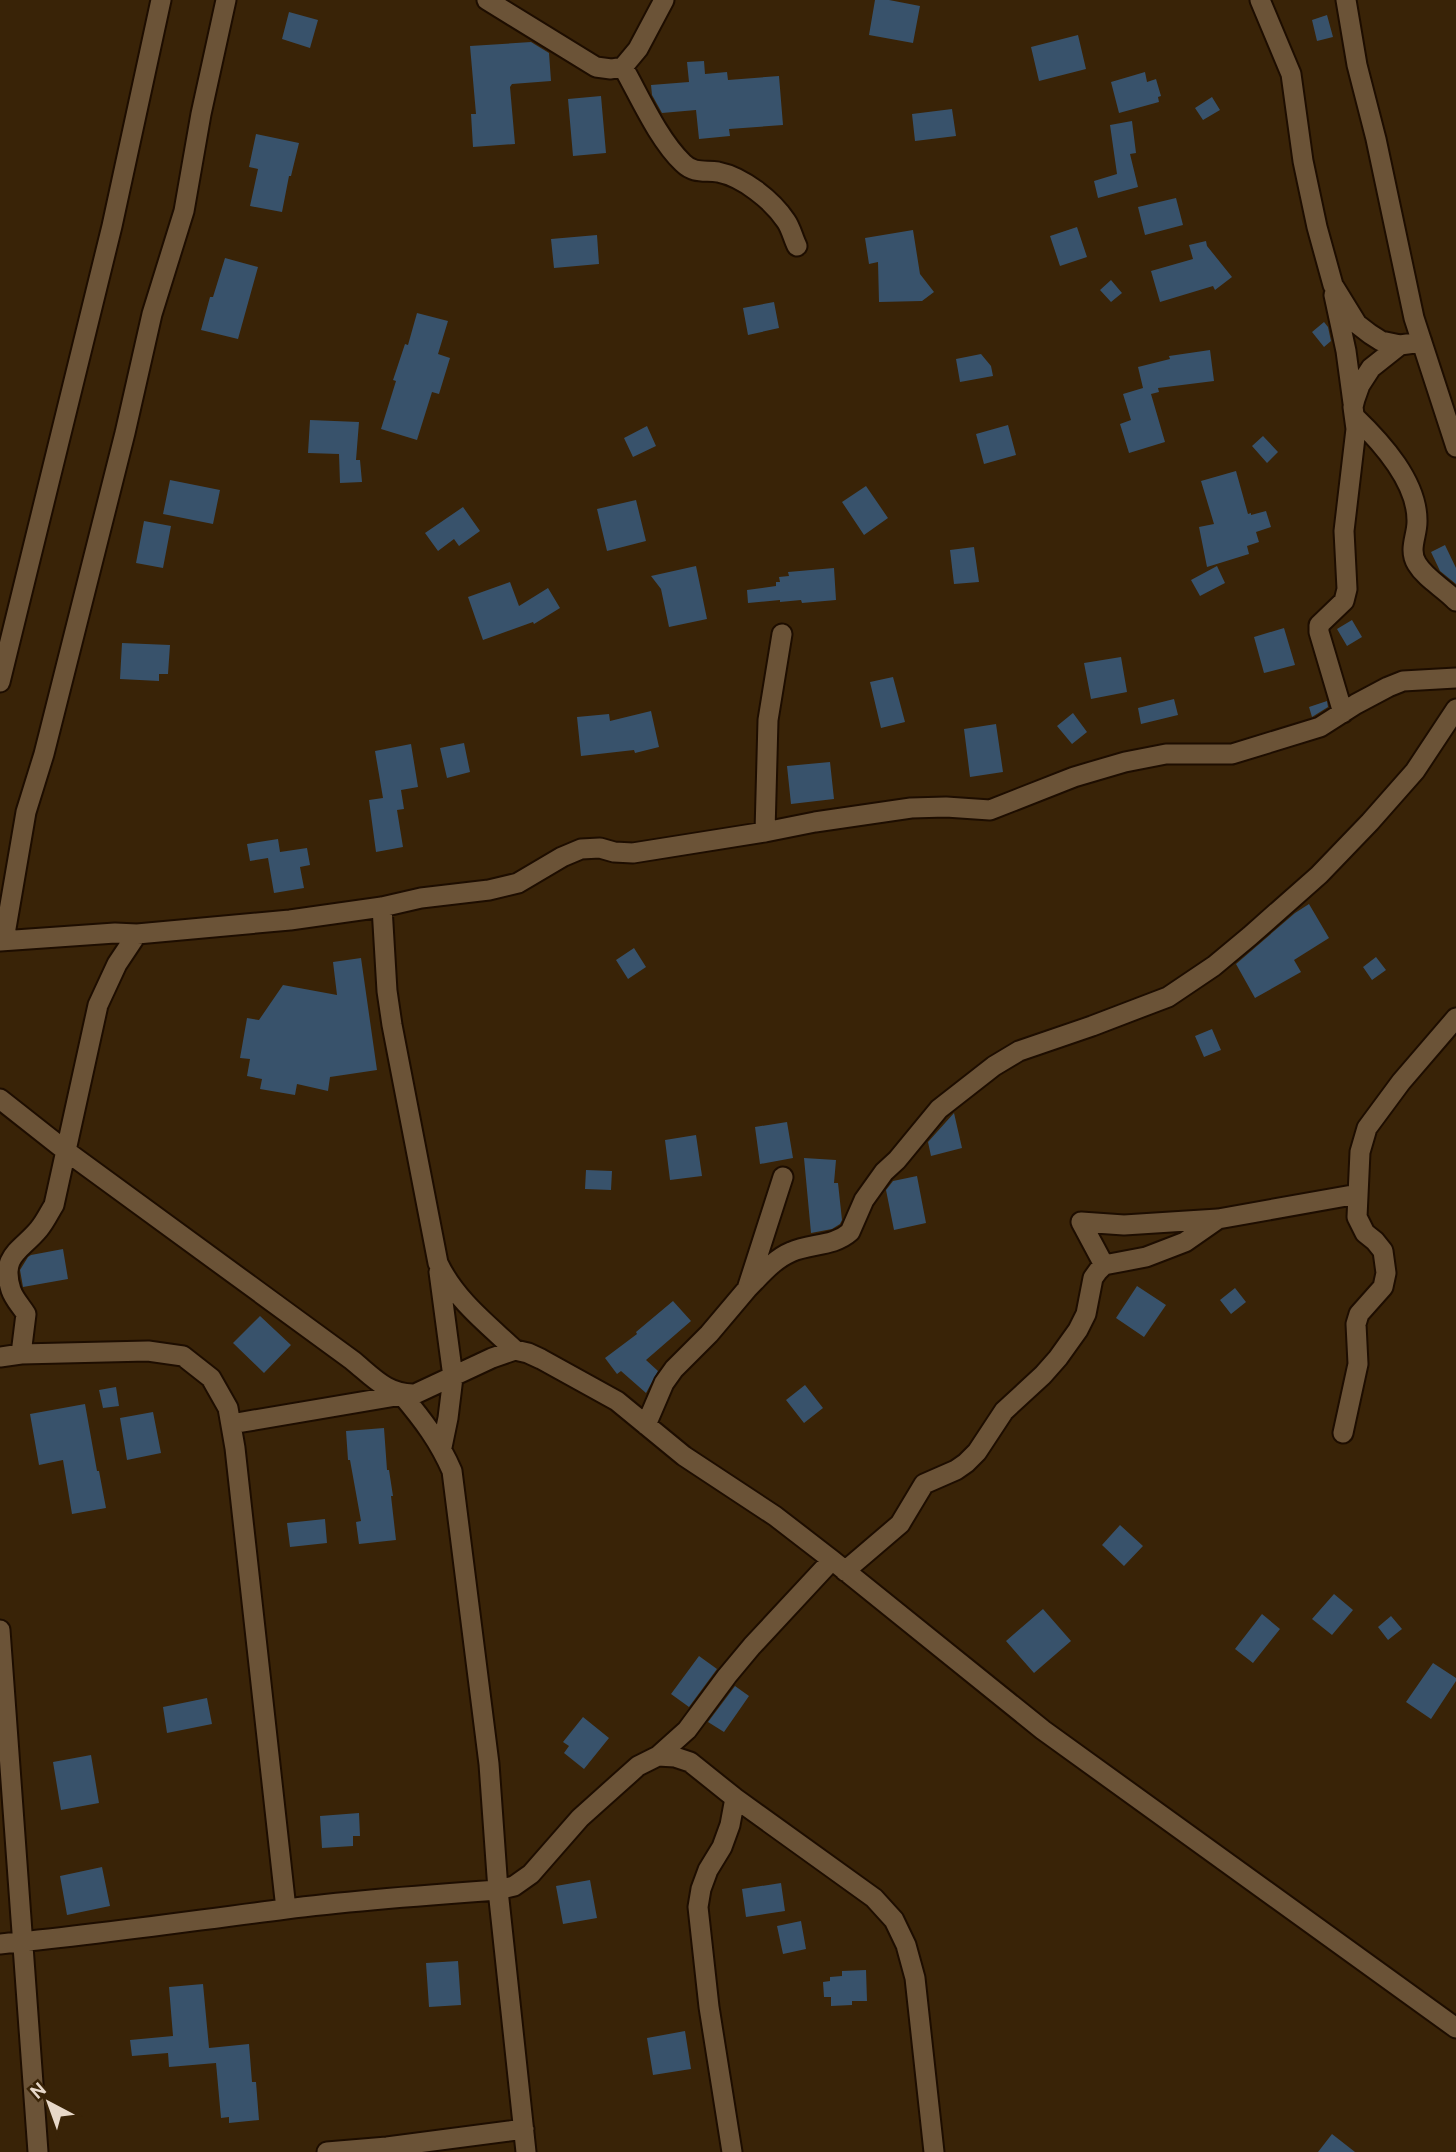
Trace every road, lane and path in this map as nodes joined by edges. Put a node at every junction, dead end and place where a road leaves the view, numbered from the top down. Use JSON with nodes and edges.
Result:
{"nodes":[{"id":1,"x":161,"y":0,"type":"edge"},
{"id":2,"x":226,"y":0,"type":"edge"},
{"id":3,"x":487,"y":0,"type":"edge"},
{"id":4,"x":664,"y":0,"type":"edge"},
{"id":5,"x":1260,"y":0,"type":"edge"},
{"id":6,"x":1346,"y":0,"type":"edge"},
{"id":7,"x":623,"y":67,"type":"junction"},
{"id":8,"x":797,"y":246,"type":"dead end"},
{"id":9,"x":1333,"y":285,"type":"junction"},
{"id":10,"x":1422,"y":342,"type":"junction"},
{"id":11,"x":1400,"y":345,"type":"junction"},
{"id":12,"x":1354,"y":412,"type":"junction"},
{"id":13,"x":1456,"y":447,"type":"edge"},
{"id":14,"x":1456,"y":601,"type":"edge"},
{"id":15,"x":782,"y":634,"type":"dead end"},
{"id":16,"x":1456,"y":677,"type":"edge"},
{"id":17,"x":0,"y":682,"type":"edge"},
{"id":18,"x":1456,"y":709,"type":"edge"},
{"id":19,"x":1343,"y":713,"type":"junction"},
{"id":20,"x":765,"y":832,"type":"junction"},
{"id":21,"x":382,"y":907,"type":"junction"},
{"id":22,"x":137,"y":934,"type":"junction"},
{"id":23,"x":2,"y":940,"type":"edge"},
{"id":24,"x":1456,"y":1018,"type":"edge"},
{"id":25,"x":0,"y":1100,"type":"edge"},
{"id":26,"x":66,"y":1151,"type":"junction"},
{"id":27,"x":783,"y":1177,"type":"dead end"},
{"id":28,"x":1358,"y":1194,"type":"junction"},
{"id":29,"x":1218,"y":1219,"type":"junction"},
{"id":30,"x":438,"y":1263,"type":"junction"},
{"id":31,"x":1104,"y":1265,"type":"junction"},
{"id":32,"x":747,"y":1289,"type":"junction"},
{"id":33,"x":515,"y":1350,"type":"junction"},
{"id":34,"x":22,"y":1354,"type":"junction"},
{"id":35,"x":0,"y":1357,"type":"edge"},
{"id":36,"x":453,"y":1377,"type":"junction"},
{"id":37,"x":402,"y":1395,"type":"junction"},
{"id":38,"x":230,"y":1424,"type":"junction"},
{"id":39,"x":646,"y":1425,"type":"junction"},
{"id":40,"x":1343,"y":1433,"type":"dead end"},
{"id":41,"x":442,"y":1447,"type":"junction"},
{"id":42,"x":839,"y":1566,"type":"junction"},
{"id":43,"x":0,"y":1630,"type":"edge"},
{"id":44,"x":658,"y":1756,"type":"junction"},
{"id":45,"x":735,"y":1798,"type":"junction"},
{"id":46,"x":498,"y":1890,"type":"junction"},
{"id":47,"x":286,"y":1909,"type":"junction"},
{"id":48,"x":23,"y":1942,"type":"junction"},
{"id":49,"x":0,"y":1944,"type":"edge"},
{"id":50,"x":1456,"y":2028,"type":"edge"},
{"id":51,"x":524,"y":2129,"type":"junction"},
{"id":52,"x":38,"y":2152,"type":"edge"},
{"id":53,"x":327,"y":2152,"type":"edge"},
{"id":54,"x":526,"y":2152,"type":"edge"},
{"id":55,"x":732,"y":2152,"type":"edge"},
{"id":56,"x":934,"y":2152,"type":"edge"}],
"edges":[{"from":1,"to":17,"type":"street"},
{"from":2,"to":23,"type":"street"},
{"from":3,"to":7,"type":"street"},
{"from":4,"to":7,"type":"street"},
{"from":5,"to":9,"type":"street"},
{"from":6,"to":10,"type":"street"},
{"from":7,"to":8,"type":"street"},
{"from":9,"to":11,"type":"street"},
{"from":9,"to":12,"type":"street"},
{"from":10,"to":11,"type":"street"},
{"from":10,"to":13,"type":"street"},
{"from":11,"to":12,"type":"street"},
{"from":12,"to":14,"type":"street"},
{"from":12,"to":19,"type":"street"},
{"from":15,"to":20,"type":"street"},
{"from":16,"to":19,"type":"street"},
{"from":18,"to":32,"type":"street"},
{"from":19,"to":20,"type":"street"},
{"from":20,"to":21,"type":"street"},
{"from":21,"to":22,"type":"street"},
{"from":21,"to":30,"type":"street"},
{"from":22,"to":23,"type":"street"},
{"from":22,"to":26,"type":"street"},
{"from":24,"to":28,"type":"street"},
{"from":25,"to":26,"type":"street"},
{"from":26,"to":34,"type":"street"},
{"from":26,"to":37,"type":"street"},
{"from":27,"to":32,"type":"street"},
{"from":28,"to":29,"type":"street"},
{"from":28,"to":40,"type":"street"},
{"from":29,"to":31,"type":"street"},
{"from":29,"to":31,"type":"street"},
{"from":30,"to":33,"type":"street"},
{"from":30,"to":36,"type":"street"},
{"from":31,"to":42,"type":"street"},
{"from":32,"to":39,"type":"street"},
{"from":33,"to":36,"type":"street"},
{"from":33,"to":39,"type":"street"},
{"from":34,"to":35,"type":"street"},
{"from":34,"to":38,"type":"street"},
{"from":36,"to":37,"type":"street"},
{"from":36,"to":41,"type":"street"},
{"from":37,"to":38,"type":"street"},
{"from":37,"to":41,"type":"street"},
{"from":38,"to":47,"type":"street"},
{"from":39,"to":42,"type":"street"},
{"from":41,"to":46,"type":"street"},
{"from":42,"to":44,"type":"street"},
{"from":42,"to":50,"type":"street"},
{"from":43,"to":48,"type":"street"},
{"from":44,"to":45,"type":"street"},
{"from":44,"to":46,"type":"street"},
{"from":45,"to":55,"type":"street"},
{"from":45,"to":56,"type":"street"},
{"from":46,"to":47,"type":"street"},
{"from":46,"to":51,"type":"street"},
{"from":47,"to":48,"type":"street"},
{"from":48,"to":49,"type":"street"},
{"from":48,"to":52,"type":"street"},
{"from":51,"to":53,"type":"street"},
{"from":51,"to":54,"type":"street"}]}
